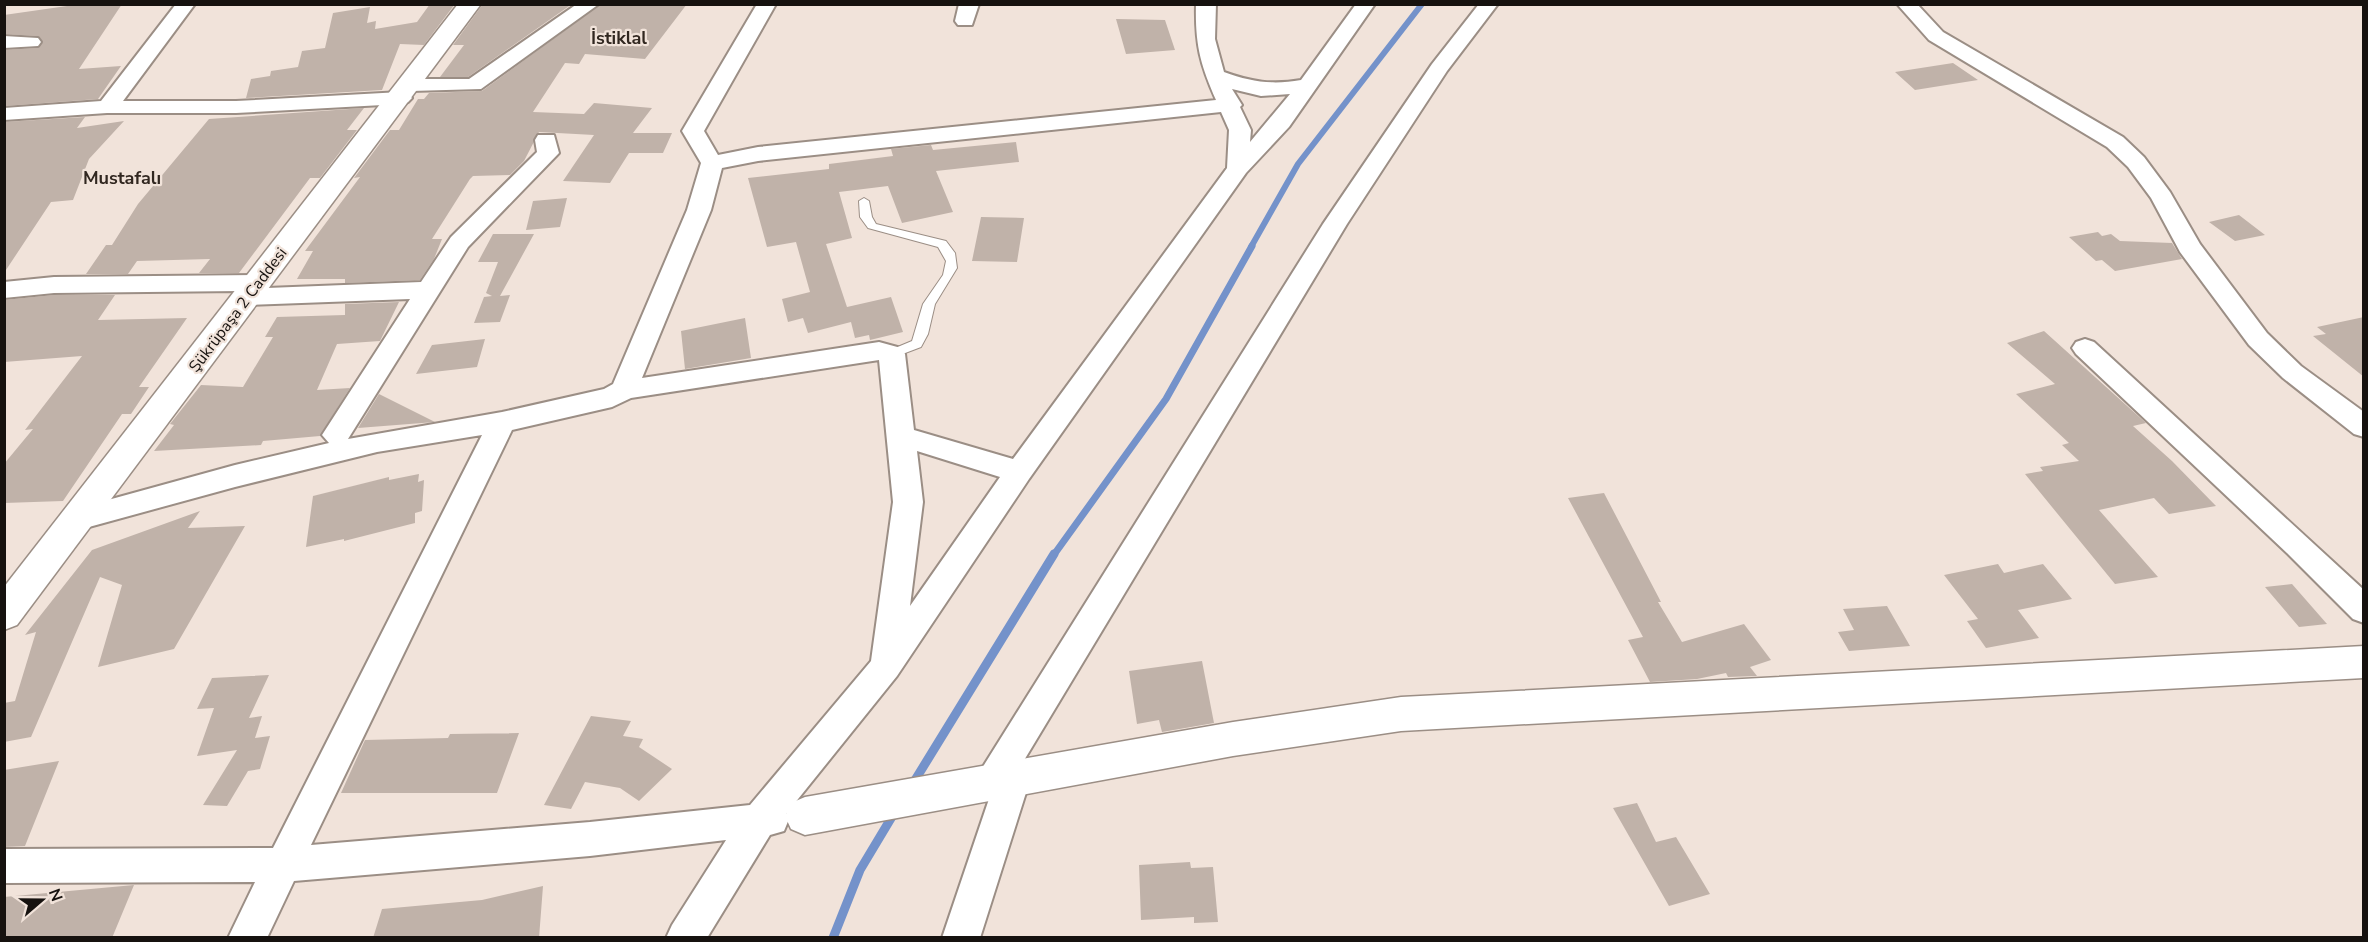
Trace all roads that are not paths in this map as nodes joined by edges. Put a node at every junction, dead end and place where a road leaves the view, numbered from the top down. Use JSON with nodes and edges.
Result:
{"nodes":[{"id":1,"x":186,"y":4,"type":"edge"},
{"id":2,"x":470,"y":4,"type":"edge"},
{"id":3,"x":590,"y":4,"type":"edge"},
{"id":4,"x":767,"y":4,"type":"edge"},
{"id":5,"x":1206,"y":4,"type":"edge"},
{"id":6,"x":1366,"y":4,"type":"edge"},
{"id":7,"x":1489,"y":4,"type":"edge"},
{"id":8,"x":1906,"y":4,"type":"edge"},
{"id":9,"x":4,"y":42,"type":"edge"},
{"id":10,"x":31,"y":42,"type":"dead end"},
{"id":11,"x":1217,"y":77,"type":"junction"},
{"id":12,"x":1307,"y":85,"type":"junction"},
{"id":13,"x":406,"y":91,"type":"junction"},
{"id":14,"x":1231,"y":105,"type":"junction"},
{"id":15,"x":107,"y":107,"type":"junction"},
{"id":16,"x":4,"y":114,"type":"edge"},
{"id":17,"x":546,"y":140,"type":"dead end"},
{"id":18,"x":712,"y":163,"type":"junction"},
{"id":19,"x":1238,"y":168,"type":"junction"},
{"id":20,"x":864,"y":201,"type":"dead end"},
{"id":21,"x":4,"y":290,"type":"edge"},
{"id":22,"x":254,"y":290,"type":"junction"},
{"id":23,"x":428,"y":290,"type":"junction"},
{"id":24,"x":2085,"y":348,"type":"dead end"},
{"id":25,"x":892,"y":354,"type":"junction"},
{"id":26,"x":624,"y":390,"type":"junction"},
{"id":27,"x":502,"y":422,"type":"junction"},
{"id":28,"x":2364,"y":428,"type":"edge"},
{"id":29,"x":336,"y":435,"type":"dead end"},
{"id":30,"x":901,"y":436,"type":"junction"},
{"id":31,"x":1019,"y":472,"type":"junction"},
{"id":32,"x":78,"y":519,"type":"junction"},
{"id":33,"x":2364,"y":610,"type":"edge"},
{"id":34,"x":4,"y":615,"type":"edge"},
{"id":35,"x":2364,"y":662,"type":"edge"},
{"id":36,"x":886,"y":666,"type":"junction"},
{"id":37,"x":989,"y":784,"type":"junction"},
{"id":38,"x":805,"y":816,"type":"joint"},
{"id":39,"x":759,"y":821,"type":"junction"},
{"id":40,"x":282,"y":865,"type":"junction"},
{"id":41,"x":4,"y":866,"type":"edge"},
{"id":42,"x":247,"y":938,"type":"edge"},
{"id":43,"x":685,"y":938,"type":"edge"},
{"id":44,"x":962,"y":938,"type":"edge"}],
"edges":[{"from":1,"to":15,"type":"street"},
{"from":2,"to":13,"type":"street","name":"Şükrüpaşa 2 Caddesi"},
{"from":3,"to":13,"type":"street"},
{"from":4,"to":18,"type":"street"},
{"from":5,"to":11,"type":"street"},
{"from":6,"to":12,"type":"street"},
{"from":7,"to":37,"type":"street"},
{"from":8,"to":28,"type":"street"},
{"from":9,"to":10,"type":"street"},
{"from":11,"to":12,"type":"street"},
{"from":11,"to":14,"type":"street"},
{"from":12,"to":19,"type":"street"},
{"from":13,"to":15,"type":"street"},
{"from":13,"to":22,"type":"street","name":"Şükrüpaşa 2 Caddesi"},
{"from":14,"to":18,"type":"street"},
{"from":14,"to":19,"type":"street"},
{"from":15,"to":16,"type":"street"},
{"from":17,"to":23,"type":"street"},
{"from":18,"to":26,"type":"street"},
{"from":19,"to":31,"type":"street"},
{"from":20,"to":25,"type":"lane"},
{"from":21,"to":22,"type":"street"},
{"from":22,"to":23,"type":"street"},
{"from":22,"to":32,"type":"street","name":"Şükrüpaşa 2 Caddesi"},
{"from":23,"to":29,"type":"street"},
{"from":24,"to":33,"type":"street"},
{"from":25,"to":26,"type":"street"},
{"from":25,"to":30,"type":"street"},
{"from":26,"to":27,"type":"street"},
{"from":27,"to":32,"type":"street"},
{"from":27,"to":40,"type":"street"},
{"from":30,"to":31,"type":"street"},
{"from":30,"to":36,"type":"street"},
{"from":31,"to":36,"type":"street"},
{"from":32,"to":34,"type":"street","name":"Şükrüpaşa 2 Caddesi"},
{"from":35,"to":37,"type":"street"},
{"from":36,"to":39,"type":"street"},
{"from":37,"to":38,"type":"street"},
{"from":37,"to":44,"type":"street"},
{"from":38,"to":39,"type":"street"},
{"from":39,"to":40,"type":"street"},
{"from":39,"to":43,"type":"street"},
{"from":40,"to":41,"type":"street"},
{"from":40,"to":42,"type":"street"}]}
